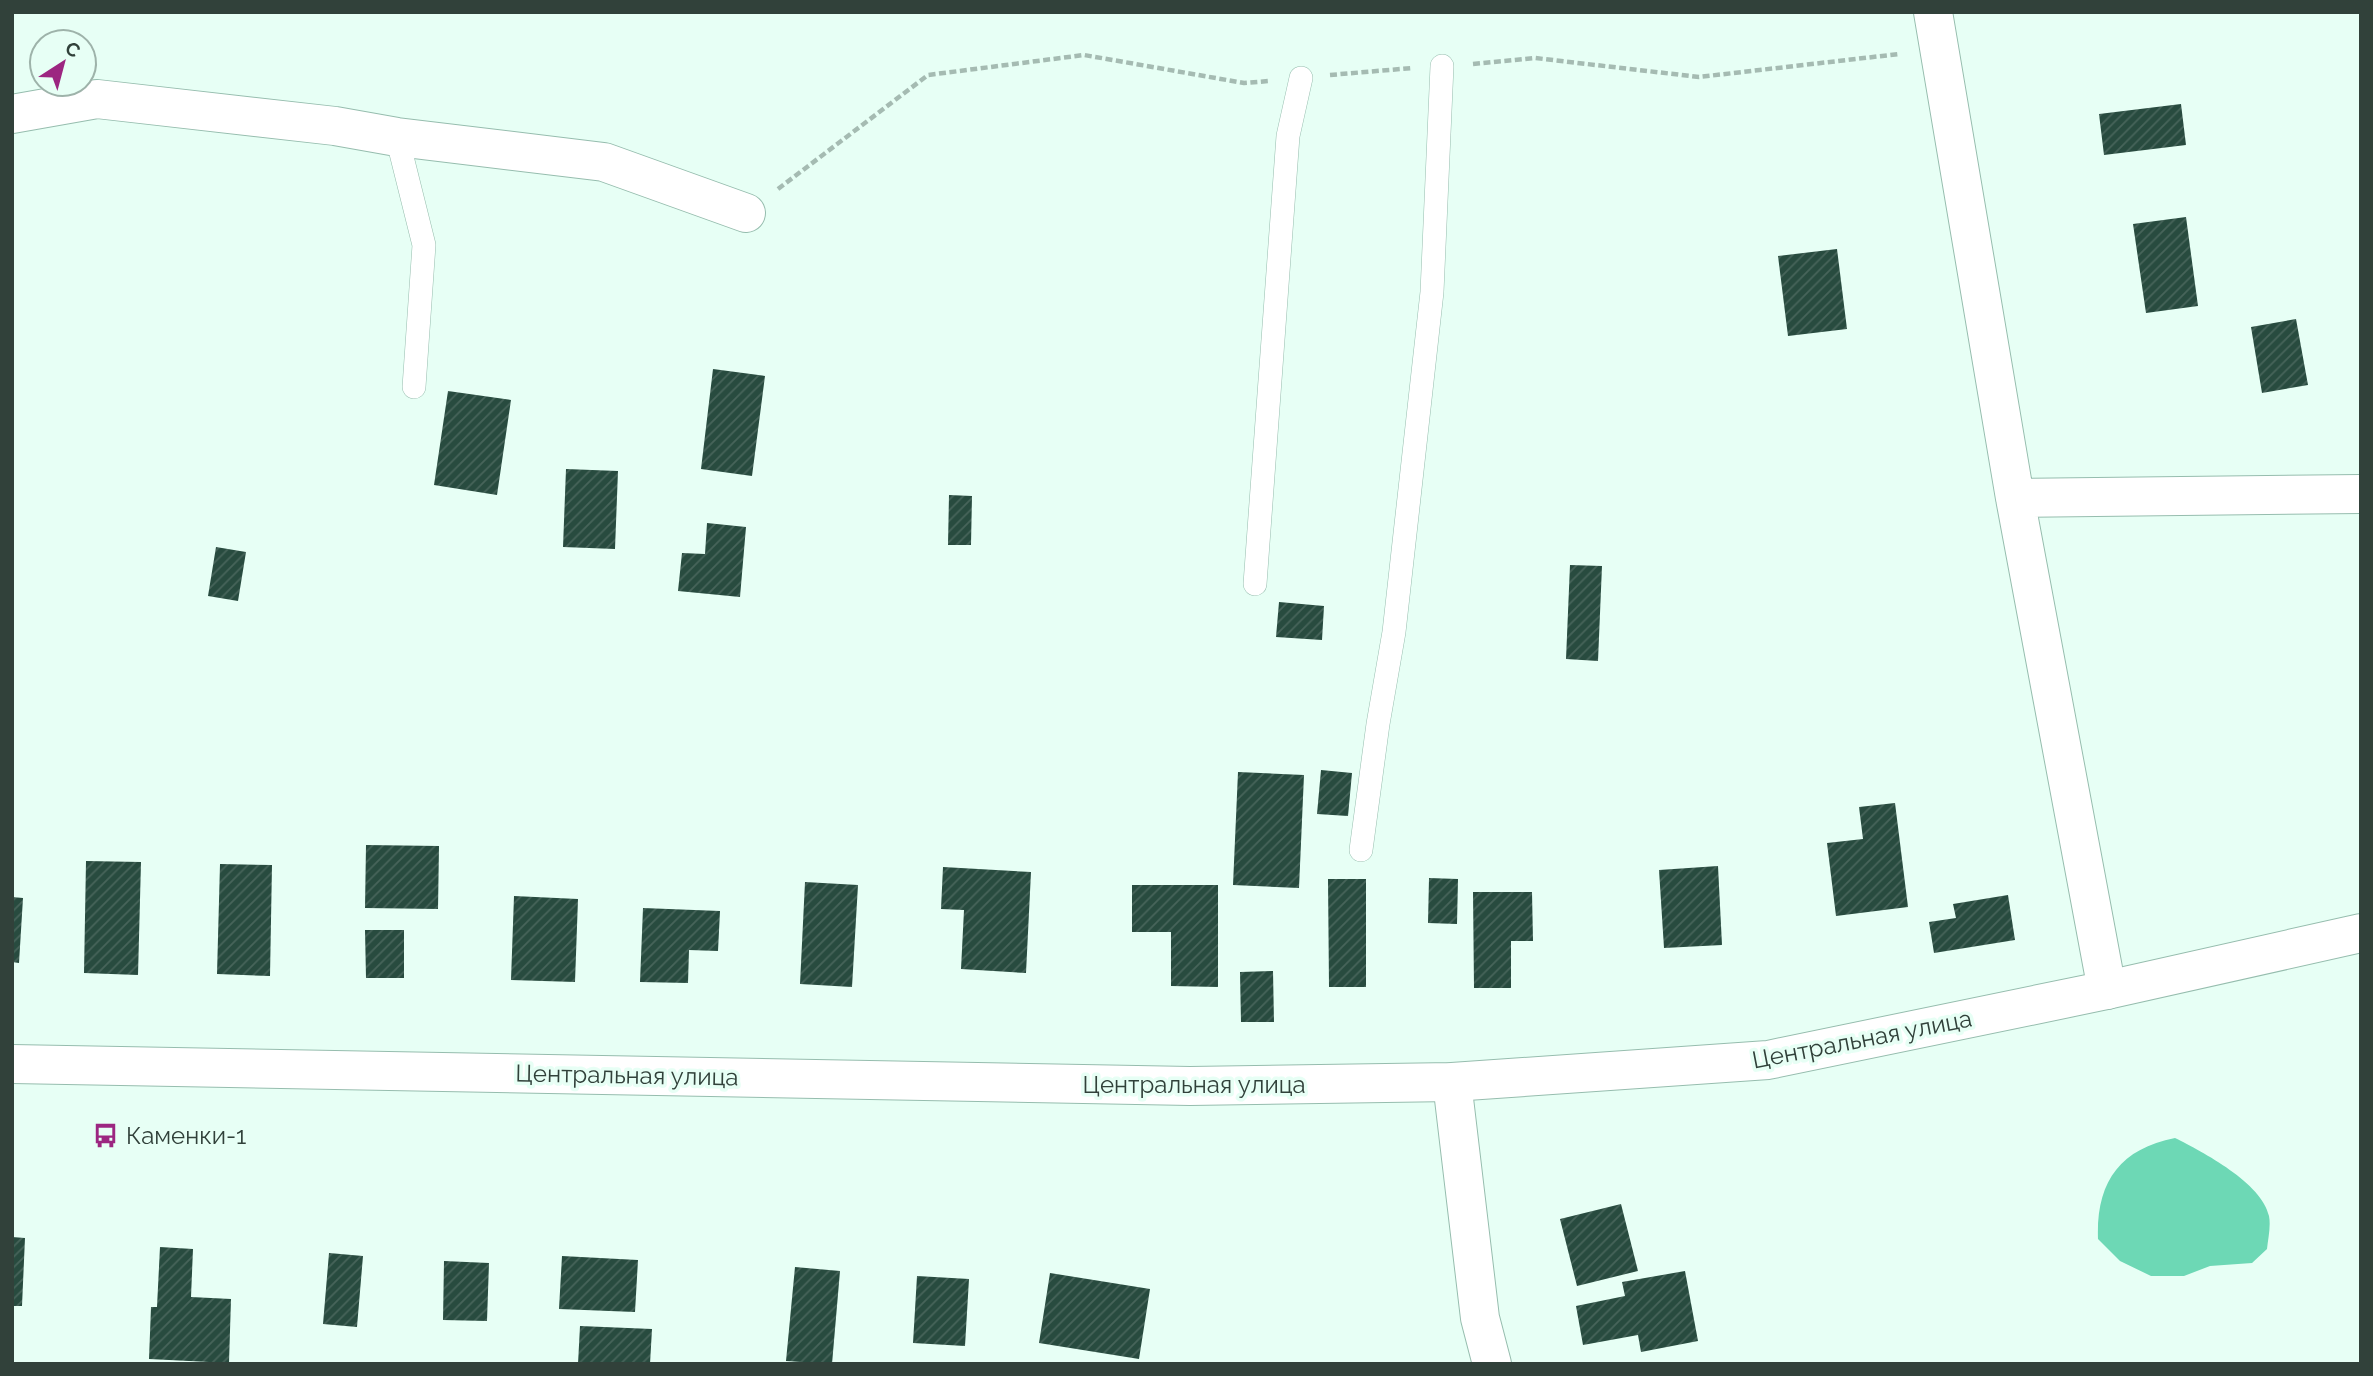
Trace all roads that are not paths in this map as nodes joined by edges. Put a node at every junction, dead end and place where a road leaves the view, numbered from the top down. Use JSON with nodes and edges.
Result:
{"nodes":[{"id":1,"x":1933,"y":12,"type":"edge"},
{"id":2,"x":1442,"y":66,"type":"dead end"},
{"id":3,"x":1301,"y":78,"type":"dead end"},
{"id":4,"x":12,"y":114,"type":"edge"},
{"id":5,"x":397,"y":137,"type":"junction"},
{"id":6,"x":746,"y":213,"type":"dead end"},
{"id":7,"x":414,"y":387,"type":"dead end"},
{"id":8,"x":2361,"y":494,"type":"edge"},
{"id":9,"x":2015,"y":498,"type":"junction"},
{"id":10,"x":1255,"y":583,"type":"dead end"},
{"id":11,"x":1361,"y":850,"type":"dead end"},
{"id":12,"x":2361,"y":933,"type":"edge"},
{"id":13,"x":2107,"y":990,"type":"junction"},
{"id":14,"x":12,"y":1064,"type":"edge"},
{"id":15,"x":1452,"y":1082,"type":"junction"},
{"id":16,"x":1492,"y":1364,"type":"edge"}],
"edges":[{"from":1,"to":9,"type":"street"},
{"from":2,"to":11,"type":"lane"},
{"from":3,"to":10,"type":"lane"},
{"from":4,"to":5,"type":"street"},
{"from":5,"to":6,"type":"street"},
{"from":5,"to":7,"type":"lane"},
{"from":8,"to":9,"type":"street"},
{"from":9,"to":13,"type":"street"},
{"from":12,"to":13,"type":"street","name":"Центральная улица"},
{"from":13,"to":15,"type":"street","name":"Центральная улица"},
{"from":14,"to":15,"type":"street","name":"Центральная улица"},
{"from":15,"to":16,"type":"street"}]}
